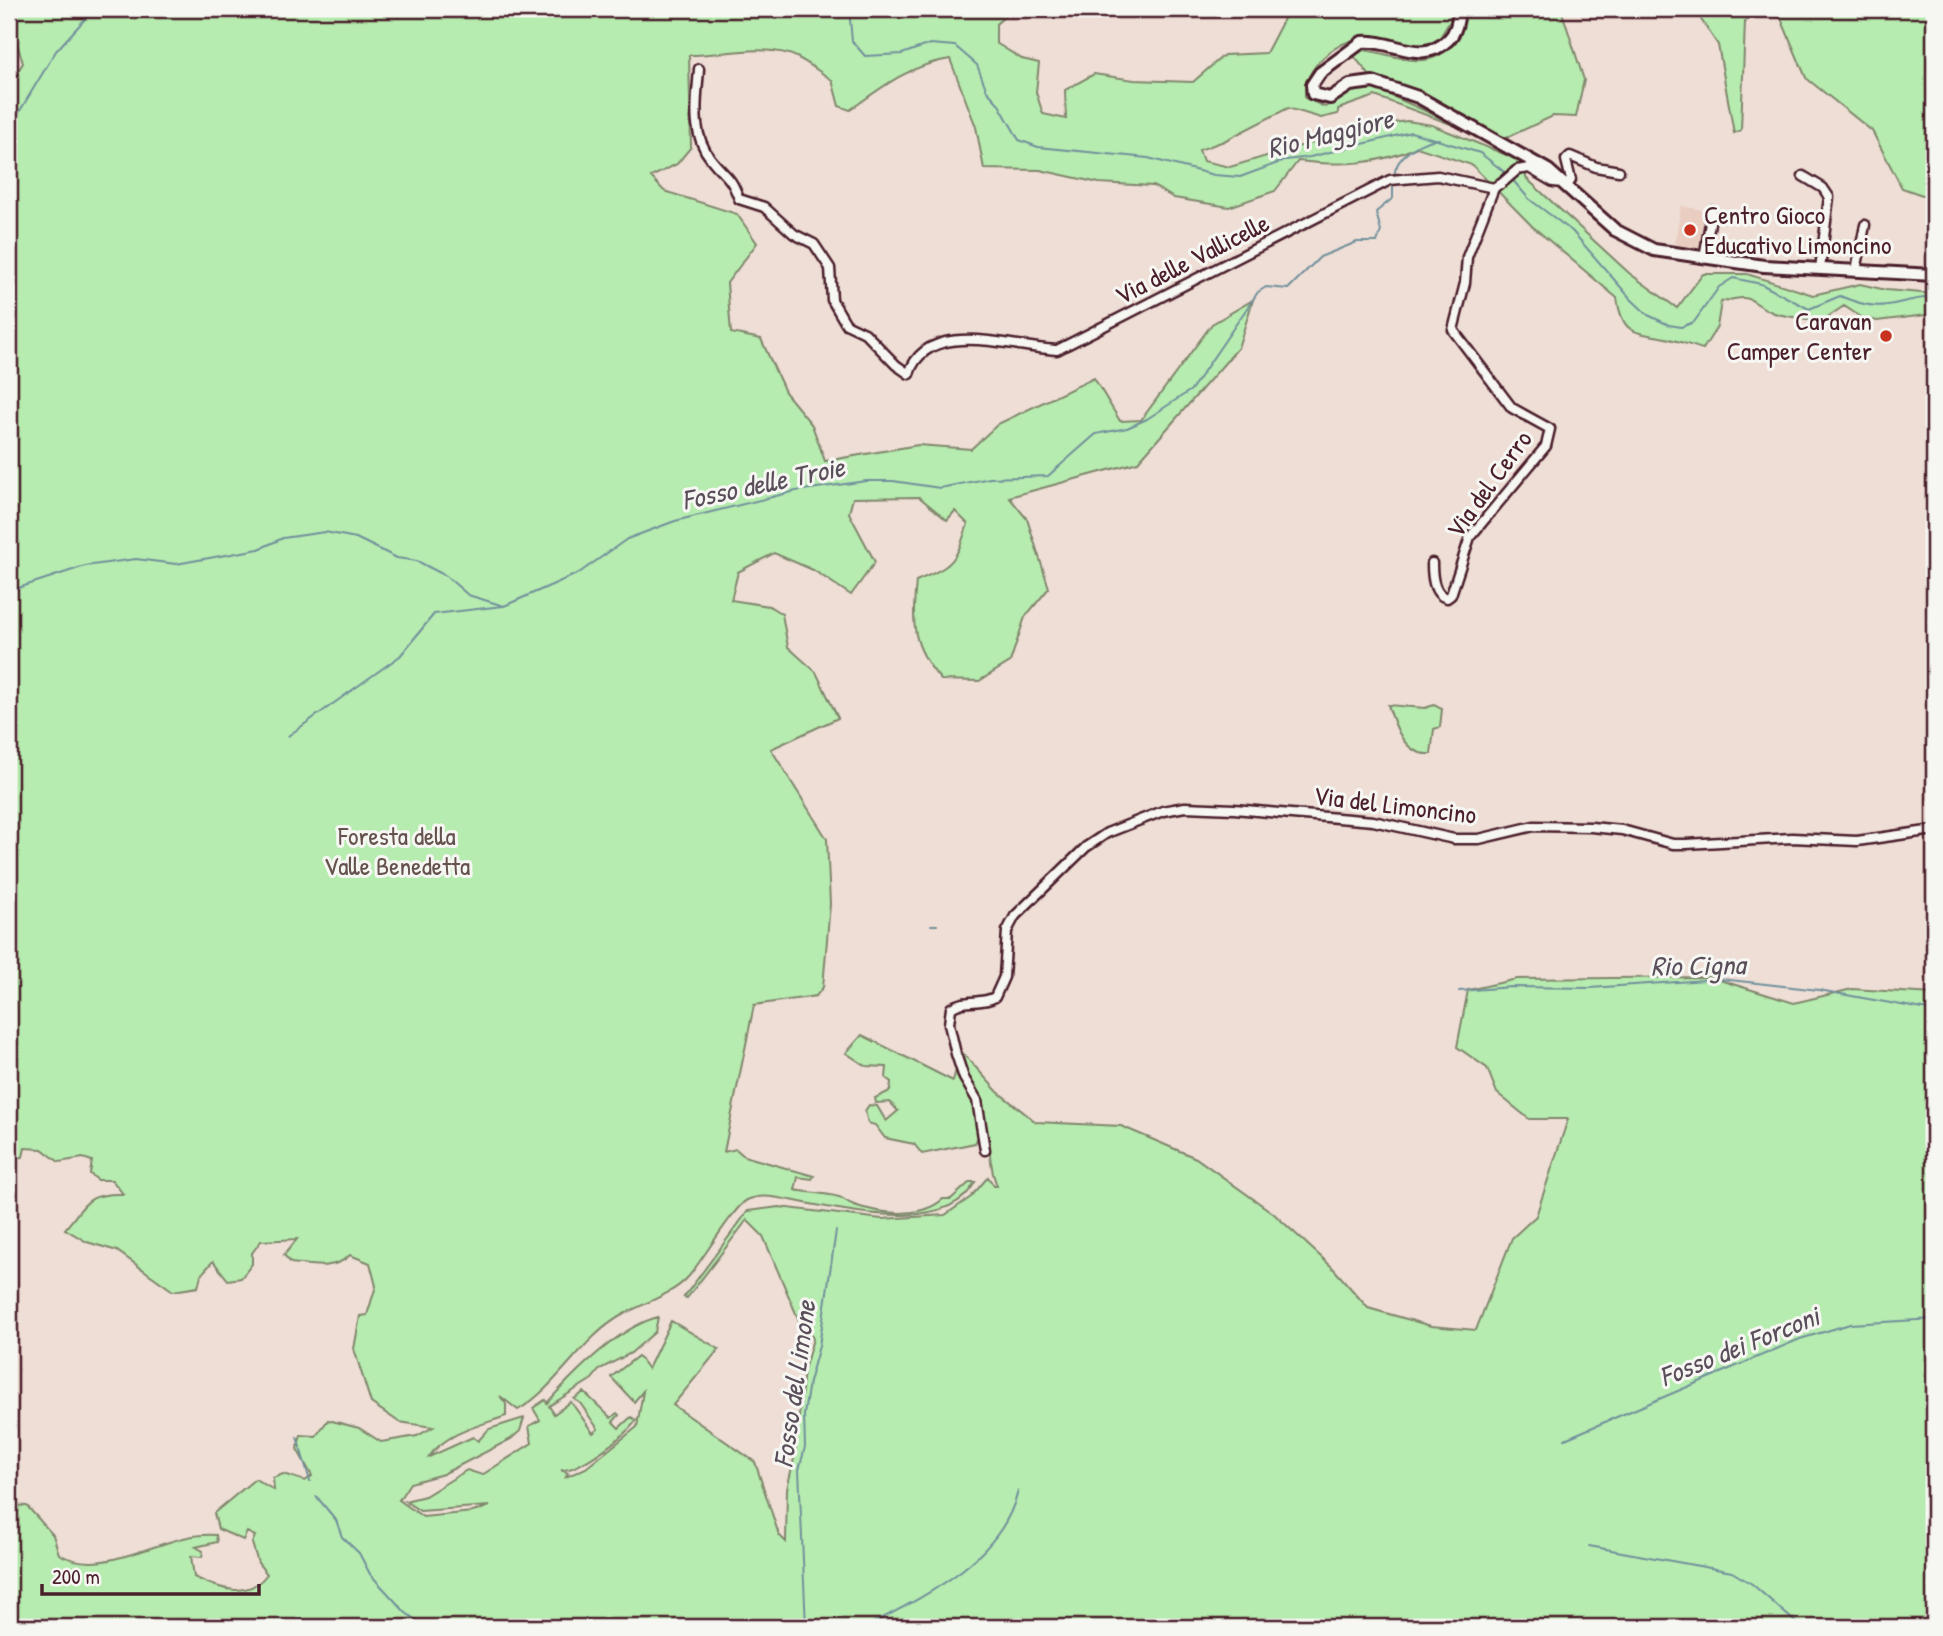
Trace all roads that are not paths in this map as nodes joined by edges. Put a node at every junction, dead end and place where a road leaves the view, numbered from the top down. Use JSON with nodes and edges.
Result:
{"nodes":[{"id":1,"x":1458,"y":9,"type":"edge"},
{"id":2,"x":699,"y":69,"type":"dead end"},
{"id":3,"x":1619,"y":171,"type":"dead end"},
{"id":4,"x":1803,"y":176,"type":"dead end"},
{"id":5,"x":1565,"y":185,"type":"junction"},
{"id":6,"x":1498,"y":186,"type":"junction"},
{"id":7,"x":1712,"y":211,"type":"dead end"},
{"id":8,"x":1865,"y":225,"type":"dead end"},
{"id":9,"x":1704,"y":258,"type":"junction"},
{"id":10,"x":1820,"y":269,"type":"junction"},
{"id":11,"x":1856,"y":271,"type":"junction"},
{"id":12,"x":1934,"y":275,"type":"edge"},
{"id":13,"x":1432,"y":563,"type":"dead end"},
{"id":14,"x":1934,"y":830,"type":"edge"},
{"id":15,"x":985,"y":1150,"type":"dead end"}],
"edges":[{"from":1,"to":5,"type":"main road"},
{"from":2,"to":6,"type":"street","name":"Via delle Vallicelle"},
{"from":3,"to":5,"type":"street"},
{"from":4,"to":10,"type":"street"},
{"from":5,"to":6,"type":"street","bridge":true},
{"from":5,"to":9,"type":"main road"},
{"from":6,"to":13,"type":"street","name":"Via del Cerro"},
{"from":7,"to":9,"type":"street"},
{"from":8,"to":11,"type":"street"},
{"from":9,"to":10,"type":"main road"},
{"from":10,"to":11,"type":"main road"},
{"from":11,"to":12,"type":"main road"},
{"from":14,"to":15,"type":"street","name":"Via del Limoncino"}]}
